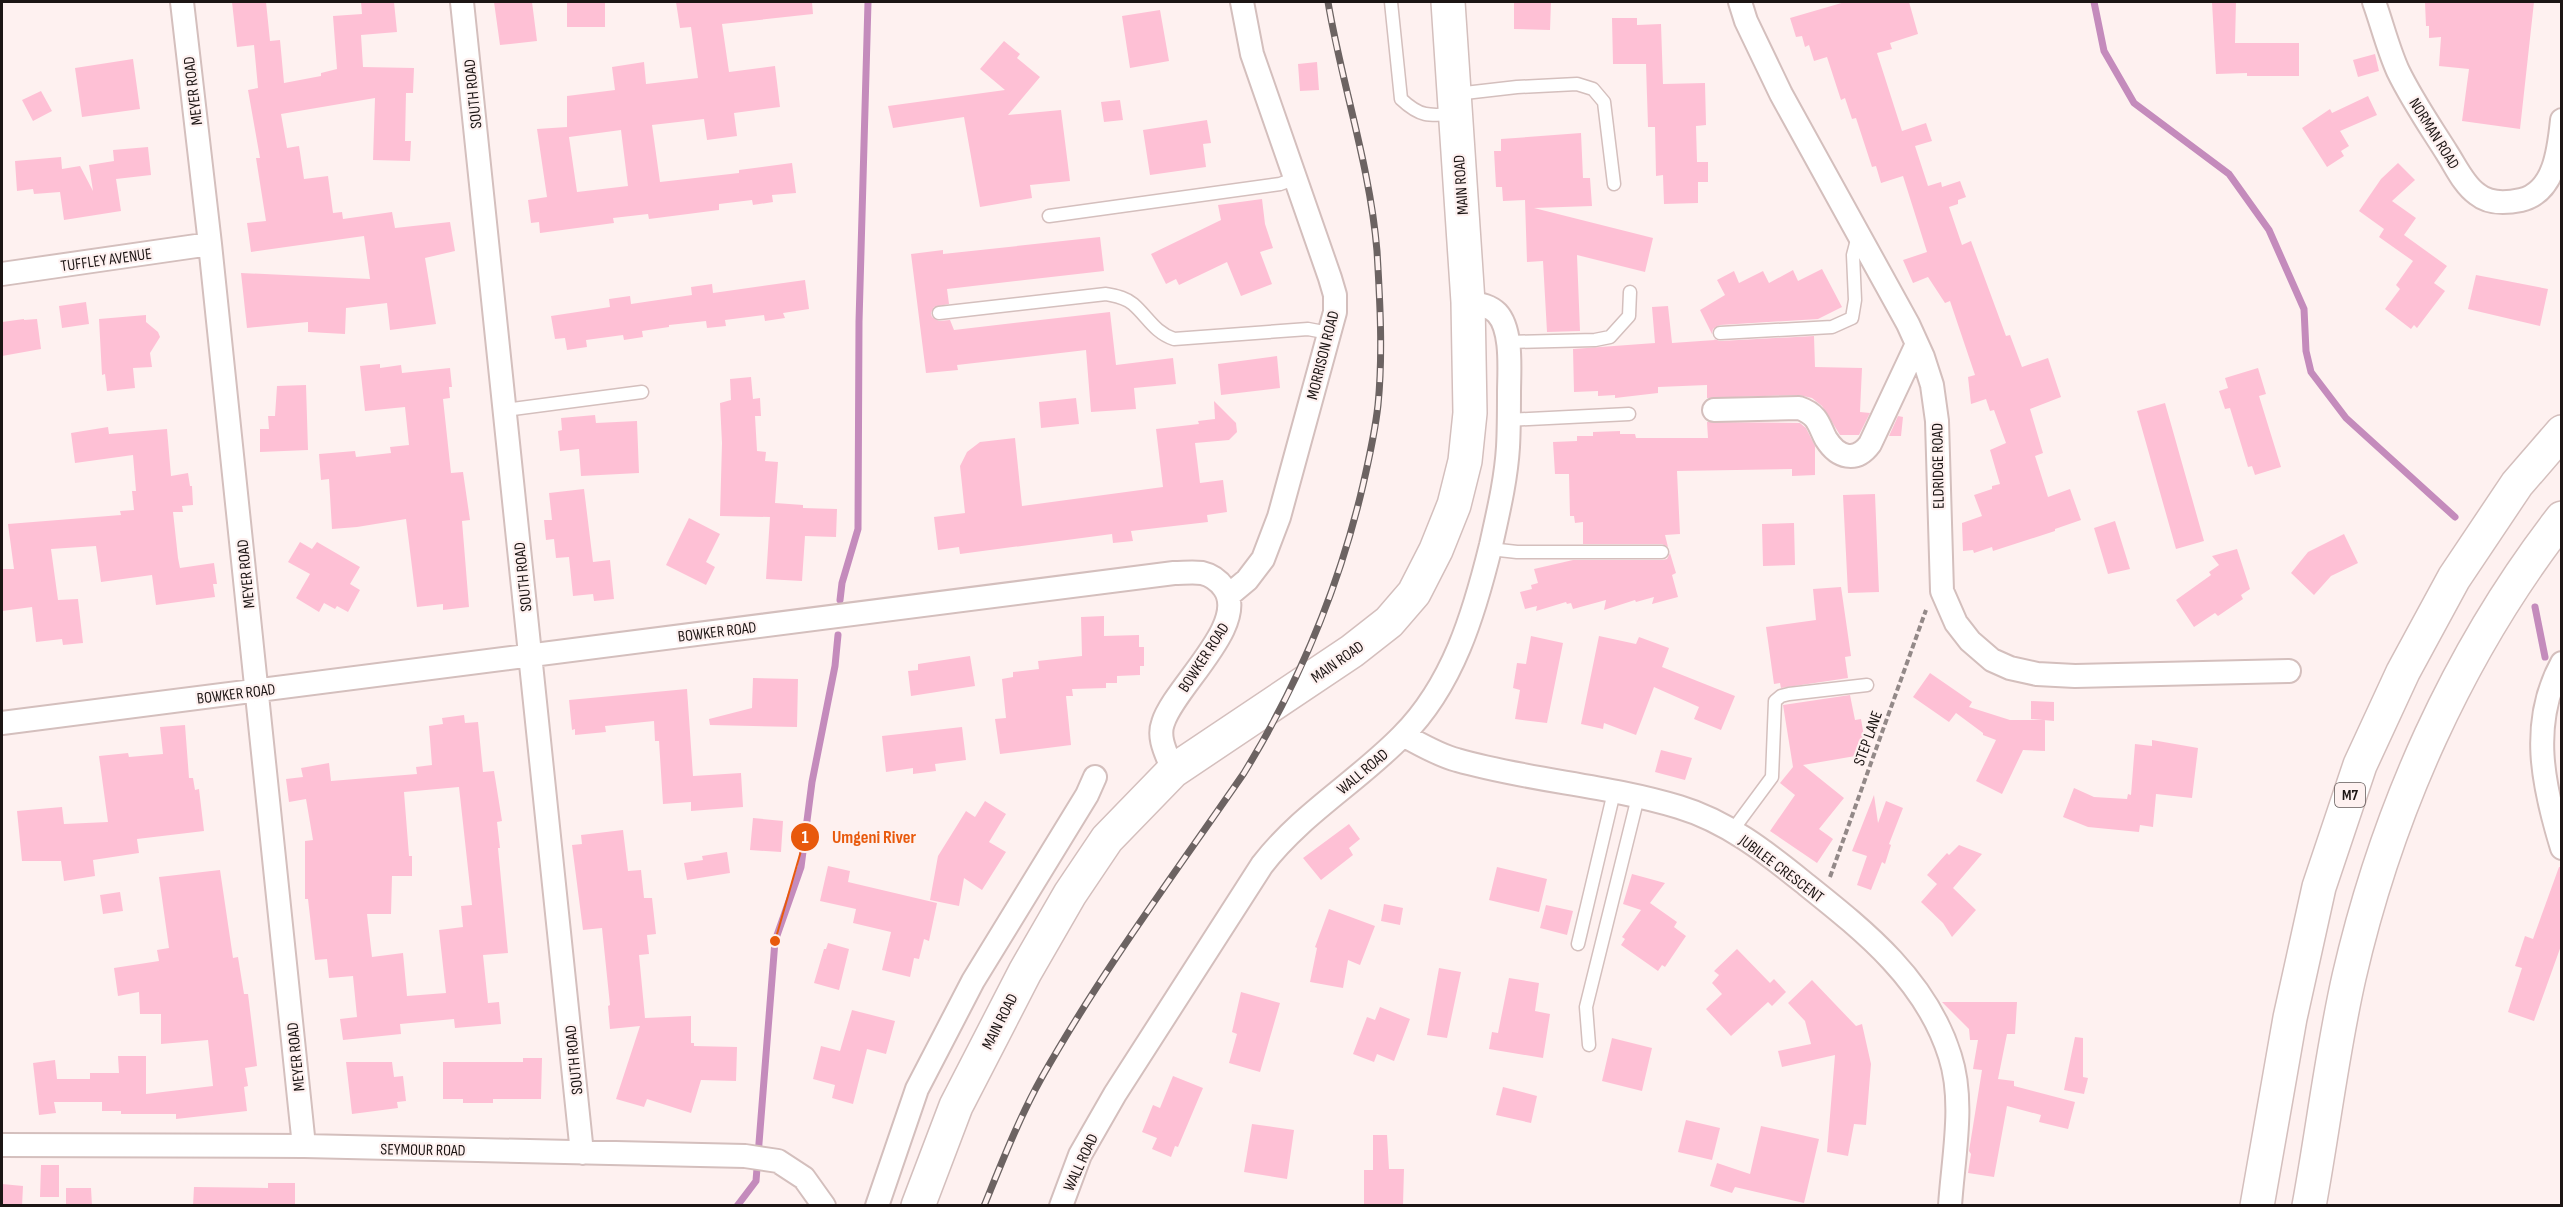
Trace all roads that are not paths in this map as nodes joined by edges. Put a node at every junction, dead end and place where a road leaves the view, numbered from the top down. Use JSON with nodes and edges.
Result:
{"nodes":[{"id":1,"x":182,"y":2,"type":"edge"},
{"id":2,"x":462,"y":2,"type":"edge"},
{"id":3,"x":1242,"y":2,"type":"edge"},
{"id":4,"x":1391,"y":2,"type":"edge"},
{"id":5,"x":1448,"y":2,"type":"edge"},
{"id":6,"x":1740,"y":2,"type":"edge"},
{"id":7,"x":2374,"y":2,"type":"edge"},
{"id":8,"x":1455,"y":104,"type":"junction"},
{"id":9,"x":2562,"y":120,"type":"edge"},
{"id":10,"x":1294,"y":178,"type":"junction"},
{"id":11,"x":1614,"y":184,"type":"dead end"},
{"id":12,"x":1049,"y":216,"type":"dead end"},
{"id":13,"x":1858,"y":236,"type":"junction"},
{"id":14,"x":210,"y":244,"type":"junction"},
{"id":15,"x":2,"y":274,"type":"edge"},
{"id":16,"x":1630,"y":292,"type":"dead end"},
{"id":17,"x":1468,"y":302,"type":"junction"},
{"id":18,"x":939,"y":314,"type":"dead end"},
{"id":19,"x":1329,"y":333,"type":"junction"},
{"id":20,"x":1720,"y":333,"type":"dead end"},
{"id":21,"x":1508,"y":342,"type":"junction"},
{"id":22,"x":1917,"y":344,"type":"junction"},
{"id":23,"x":642,"y":392,"type":"dead end"},
{"id":24,"x":505,"y":410,"type":"junction"},
{"id":25,"x":1714,"y":410,"type":"dead end"},
{"id":26,"x":1629,"y":414,"type":"dead end"},
{"id":27,"x":1508,"y":420,"type":"junction"},
{"id":28,"x":2562,"y":432,"type":"edge"},
{"id":29,"x":2562,"y":518,"type":"edge"},
{"id":30,"x":1490,"y":549,"type":"junction"},
{"id":31,"x":1662,"y":552,"type":"dead end"},
{"id":32,"x":1229,"y":596,"type":"junction"},
{"id":33,"x":529,"y":656,"type":"junction"},
{"id":34,"x":2562,"y":663,"type":"edge"},
{"id":35,"x":2289,"y":671,"type":"dead end"},
{"id":36,"x":1868,"y":685,"type":"dead end"},
{"id":37,"x":257,"y":691,"type":"junction"},
{"id":38,"x":2,"y":723,"type":"edge"},
{"id":39,"x":1403,"y":735,"type":"junction"},
{"id":40,"x":1173,"y":771,"type":"junction"},
{"id":41,"x":1095,"y":777,"type":"dead end"},
{"id":42,"x":1614,"y":792,"type":"junction"},
{"id":43,"x":1638,"y":797,"type":"junction"},
{"id":44,"x":1732,"y":831,"type":"junction"},
{"id":45,"x":2562,"y":848,"type":"edge"},
{"id":46,"x":1578,"y":944,"type":"dead end"},
{"id":47,"x":1588,"y":1045,"type":"dead end"},
{"id":48,"x":2,"y":1145,"type":"edge"},
{"id":49,"x":304,"y":1146,"type":"junction"},
{"id":50,"x":582,"y":1153,"type":"junction"},
{"id":51,"x":823,"y":1204,"type":"edge"},
{"id":52,"x":1061,"y":1205,"type":"edge"},
{"id":53,"x":877,"y":1206,"type":"edge"},
{"id":54,"x":918,"y":1206,"type":"edge"},
{"id":55,"x":1950,"y":1206,"type":"edge"},
{"id":56,"x":2257,"y":1206,"type":"edge"},
{"id":57,"x":2309,"y":1206,"type":"edge"}],
"edges":[{"from":1,"to":14,"type":"street","name":"MEYER ROAD"},
{"from":2,"to":24,"type":"street","name":"SOUTH ROAD"},
{"from":3,"to":10,"type":"street","name":"MORRISON ROAD"},
{"from":4,"to":8,"type":"lane"},
{"from":5,"to":8,"type":"main road","name":"MAIN ROAD"},
{"from":6,"to":13,"type":"street","name":"ELDRIDGE ROAD"},
{"from":7,"to":9,"type":"street","name":"NORMAN ROAD"},
{"from":8,"to":11,"type":"lane"},
{"from":8,"to":17,"type":"main road","name":"MAIN ROAD"},
{"from":10,"to":12,"type":"lane"},
{"from":10,"to":19,"type":"street","name":"MORRISON ROAD"},
{"from":13,"to":20,"type":"lane"},
{"from":13,"to":22,"type":"street","name":"ELDRIDGE ROAD"},
{"from":14,"to":15,"type":"street","name":"TUFFLEY AVENUE"},
{"from":14,"to":37,"type":"street","name":"MEYER ROAD"},
{"from":16,"to":21,"type":"lane"},
{"from":17,"to":21,"type":"street","name":"WALL ROAD"},
{"from":17,"to":40,"type":"main road","name":"MAIN ROAD"},
{"from":18,"to":19,"type":"lane"},
{"from":19,"to":32,"type":"street","name":"MORRISON ROAD"},
{"from":21,"to":27,"type":"street","name":"WALL ROAD"},
{"from":22,"to":25,"type":"street"},
{"from":22,"to":35,"type":"street","name":"ELDRIDGE ROAD"},
{"from":23,"to":24,"type":"lane"},
{"from":24,"to":33,"type":"street","name":"SOUTH ROAD"},
{"from":26,"to":27,"type":"lane"},
{"from":27,"to":30,"type":"street","name":"WALL ROAD"},
{"from":28,"to":56,"type":"main road","number":"M7"},
{"from":29,"to":57,"type":"main road"},
{"from":30,"to":31,"type":"lane"},
{"from":30,"to":39,"type":"street","name":"WALL ROAD"},
{"from":32,"to":33,"type":"street","name":"BOWKER ROAD"},
{"from":32,"to":40,"type":"street","name":"BOWKER ROAD"},
{"from":33,"to":37,"type":"street","name":"BOWKER ROAD"},
{"from":33,"to":50,"type":"street","name":"SOUTH ROAD"},
{"from":34,"to":45,"type":"street"},
{"from":36,"to":44,"type":"lane"},
{"from":37,"to":38,"type":"street","name":"BOWKER ROAD"},
{"from":37,"to":49,"type":"street","name":"MEYER ROAD"},
{"from":39,"to":42,"type":"street","name":"JUBILEE CRESCENT"},
{"from":39,"to":52,"type":"street","name":"WALL ROAD"},
{"from":40,"to":54,"type":"main road","name":"MAIN ROAD"},
{"from":41,"to":53,"type":"street"},
{"from":42,"to":43,"type":"street","name":"JUBILEE CRESCENT"},
{"from":42,"to":46,"type":"lane"},
{"from":43,"to":44,"type":"street","name":"JUBILEE CRESCENT"},
{"from":43,"to":47,"type":"lane"},
{"from":44,"to":55,"type":"street","name":"JUBILEE CRESCENT"},
{"from":48,"to":49,"type":"street","name":"SEYMOUR ROAD"},
{"from":49,"to":50,"type":"street","name":"SEYMOUR ROAD"},
{"from":50,"to":51,"type":"street","name":"SEYMOUR ROAD"}]}
